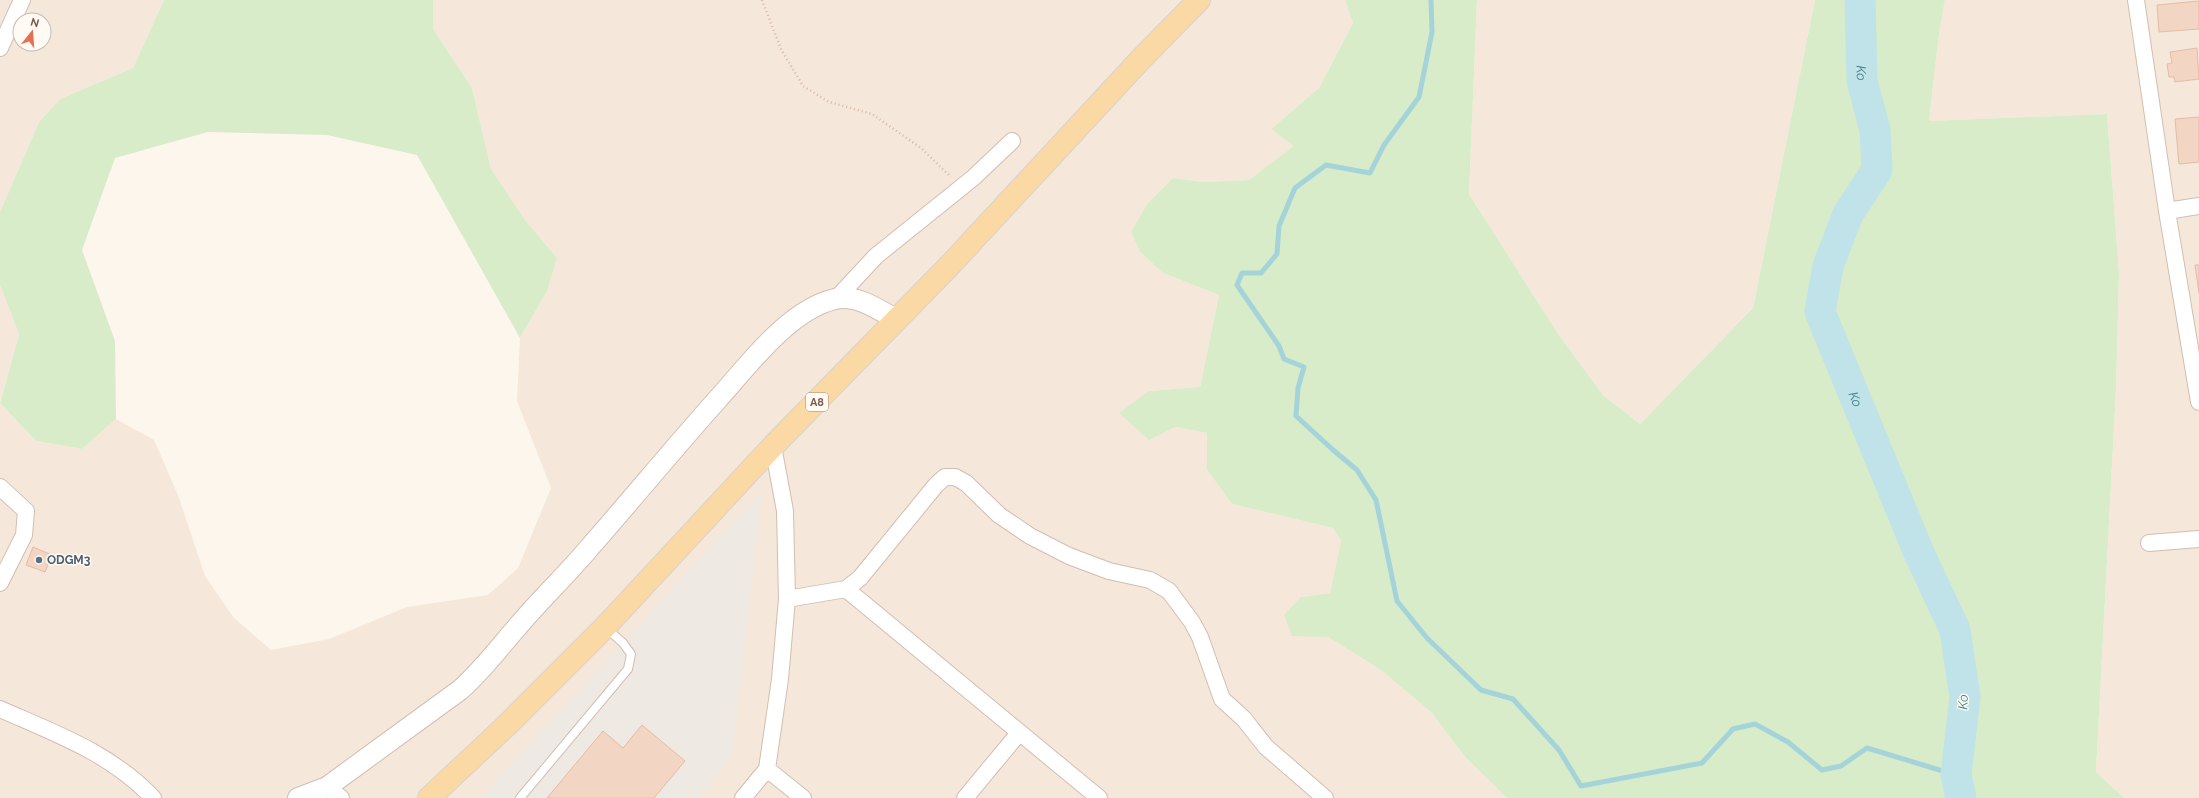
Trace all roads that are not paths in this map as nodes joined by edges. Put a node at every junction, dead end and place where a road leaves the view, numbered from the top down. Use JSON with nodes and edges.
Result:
{"nodes":[{"id":1,"x":22,"y":0,"type":"edge"},
{"id":2,"x":1199,"y":0,"type":"edge"},
{"id":3,"x":2136,"y":0,"type":"edge"},
{"id":4,"x":1,"y":46,"type":"edge"},
{"id":5,"x":1012,"y":141,"type":"dead end"},
{"id":6,"x":2199,"y":206,"type":"edge"},
{"id":7,"x":2167,"y":211,"type":"junction"},
{"id":8,"x":836,"y":299,"type":"junction"},
{"id":9,"x":897,"y":320,"type":"junction"},
{"id":10,"x":2196,"y":355,"type":"edge"},
{"id":11,"x":2199,"y":402,"type":"edge"},
{"id":12,"x":773,"y":446,"type":"junction"},
{"id":13,"x":0,"y":488,"type":"edge"},
{"id":14,"x":2199,"y":539,"type":"edge"},
{"id":15,"x":2149,"y":542,"type":"dead end"},
{"id":16,"x":0,"y":583,"type":"edge"},
{"id":17,"x":846,"y":589,"type":"junction"},
{"id":18,"x":787,"y":599,"type":"junction"},
{"id":19,"x":605,"y":627,"type":"junction"},
{"id":20,"x":0,"y":709,"type":"edge"},
{"id":21,"x":1019,"y":733,"type":"junction"},
{"id":22,"x":767,"y":769,"type":"junction"},
{"id":23,"x":334,"y":792,"type":"edge"},
{"id":24,"x":153,"y":798,"type":"edge"},
{"id":25,"x":298,"y":798,"type":"edge"},
{"id":26,"x":429,"y":798,"type":"edge"},
{"id":27,"x":520,"y":798,"type":"edge"},
{"id":28,"x":743,"y":798,"type":"edge"},
{"id":29,"x":803,"y":798,"type":"edge"},
{"id":30,"x":965,"y":798,"type":"edge"},
{"id":31,"x":1099,"y":798,"type":"edge"},
{"id":32,"x":1325,"y":798,"type":"edge"}],
"edges":[{"from":1,"to":4,"type":"street"},
{"from":2,"to":9,"type":"main road","number":"A8"},
{"from":3,"to":7,"type":"street"},
{"from":5,"to":8,"type":"street"},
{"from":6,"to":7,"type":"street"},
{"from":7,"to":10,"type":"street"},
{"from":8,"to":9,"type":"street"},
{"from":8,"to":23,"type":"street"},
{"from":9,"to":12,"type":"main road","number":"A8"},
{"from":10,"to":11,"type":"street"},
{"from":12,"to":18,"type":"street"},
{"from":12,"to":19,"type":"main road","number":"A8"},
{"from":13,"to":16,"type":"street"},
{"from":14,"to":15,"type":"street"},
{"from":17,"to":18,"type":"street"},
{"from":17,"to":21,"type":"street"},
{"from":17,"to":32,"type":"street"},
{"from":18,"to":22,"type":"street"},
{"from":19,"to":26,"type":"main road","number":"A8"},
{"from":19,"to":27,"type":"lane"},
{"from":20,"to":24,"type":"street"},
{"from":21,"to":30,"type":"street"},
{"from":21,"to":31,"type":"street"},
{"from":22,"to":28,"type":"street"},
{"from":22,"to":29,"type":"street"},
{"from":23,"to":25,"type":"street"}]}
